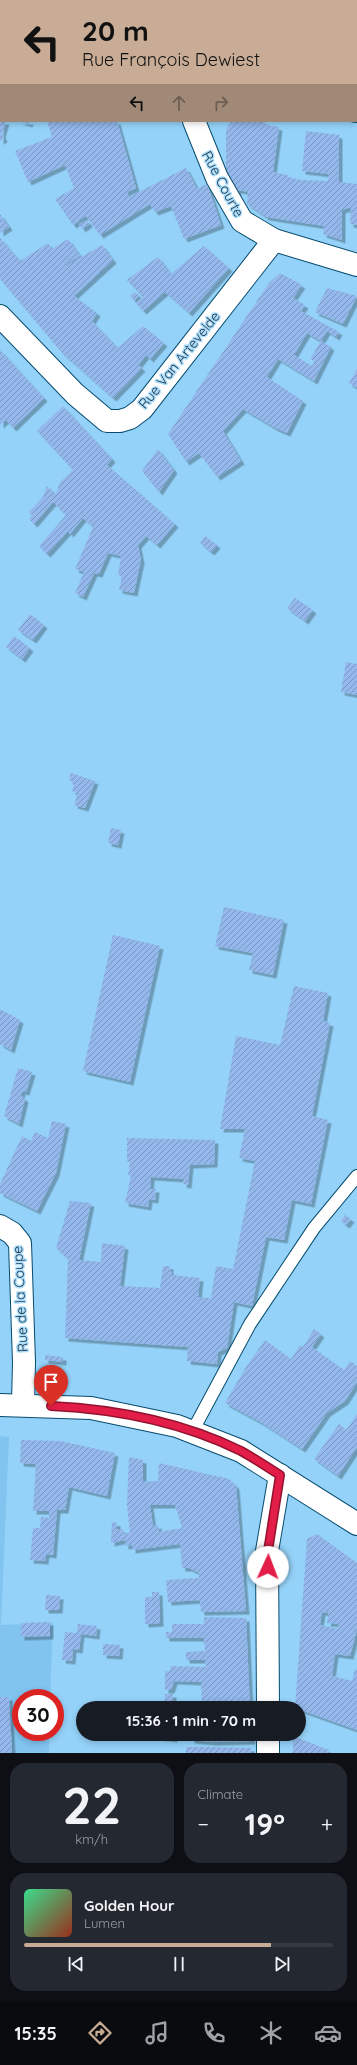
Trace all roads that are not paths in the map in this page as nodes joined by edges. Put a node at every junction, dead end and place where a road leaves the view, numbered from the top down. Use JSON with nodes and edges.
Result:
{"nodes":[{"id":1,"x":194,"y":122,"type":"edge"},
{"id":2,"x":274,"y":240,"type":"junction"},
{"id":3,"x":357,"y":265,"type":"edge"},
{"id":4,"x":0,"y":316,"type":"edge"},
{"id":5,"x":357,"y":1176,"type":"edge"},
{"id":6,"x":0,"y":1226,"type":"edge"},
{"id":7,"x":23,"y":1405,"type":"junction"},
{"id":8,"x":0,"y":1406,"type":"edge"},
{"id":9,"x":192,"y":1432,"type":"junction"},
{"id":10,"x":280,"y":1475,"type":"junction"},
{"id":11,"x":357,"y":1524,"type":"edge"},
{"id":12,"x":268,"y":1701,"type":"edge"},
{"id":13,"x":268,"y":1741,"type":"edge"},
{"id":14,"x":268,"y":1753,"type":"edge"}],
"edges":[{"from":1,"to":2,"type":"street","name":"Rue Courte"},
{"from":2,"to":3,"type":"street","name":"Rue Courte"},
{"from":2,"to":4,"type":"street","name":"Rue Van Artevelde"},
{"from":5,"to":9,"type":"lane"},
{"from":6,"to":7,"type":"street","name":"Rue de la Coupe"},
{"from":7,"to":8,"type":"street"},
{"from":7,"to":9,"type":"street"},
{"from":9,"to":10,"type":"street"},
{"from":10,"to":11,"type":"street"},
{"from":10,"to":12,"type":"street"},
{"from":13,"to":14,"type":"street"}]}
